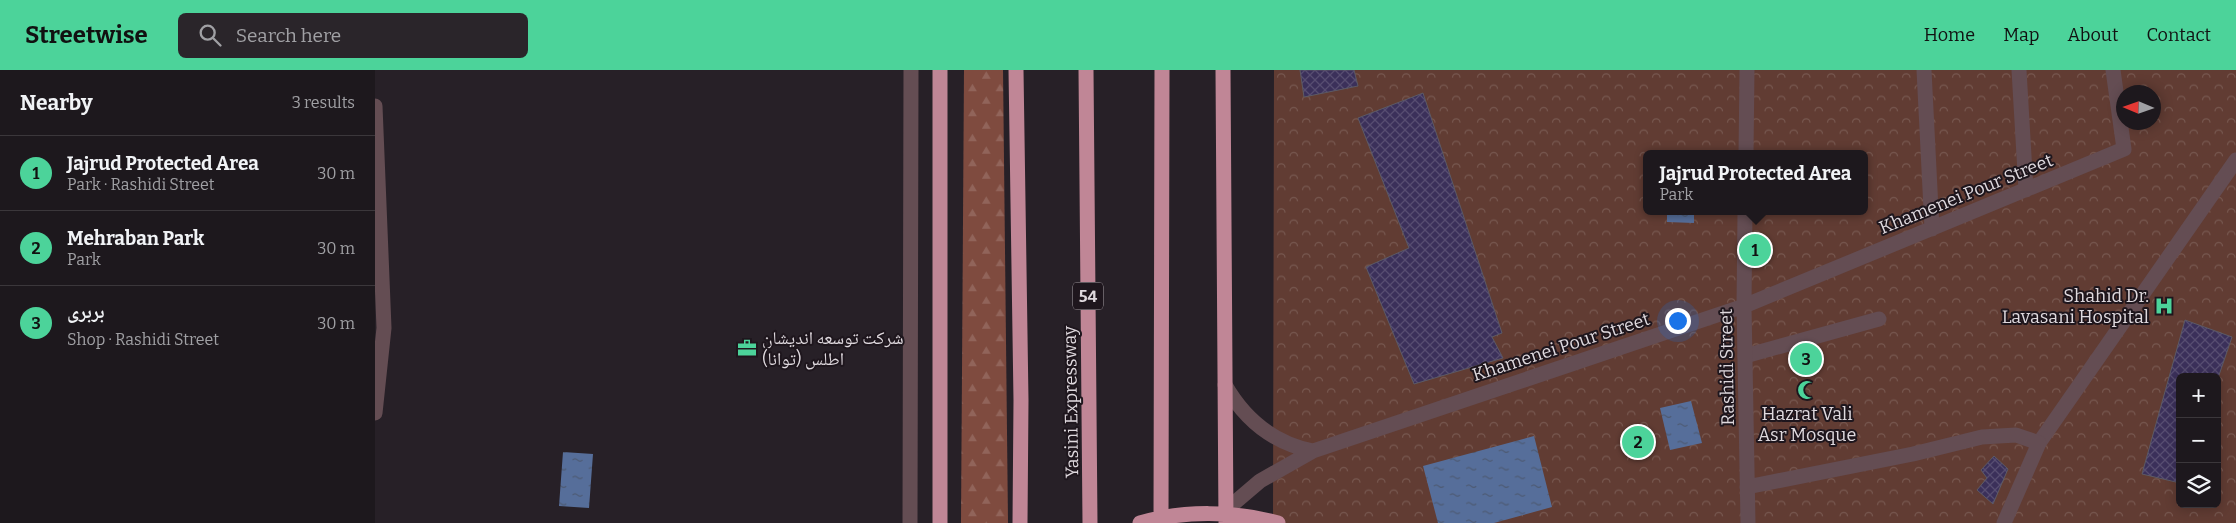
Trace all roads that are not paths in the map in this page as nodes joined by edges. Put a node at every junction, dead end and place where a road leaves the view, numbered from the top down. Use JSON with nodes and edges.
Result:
{"nodes":[{"id":1,"x":911,"y":70,"type":"edge"},
{"id":2,"x":940,"y":70,"type":"edge"},
{"id":3,"x":1016,"y":70,"type":"edge"},
{"id":4,"x":1086,"y":70,"type":"edge"},
{"id":5,"x":1162,"y":70,"type":"edge"},
{"id":6,"x":1223,"y":70,"type":"edge"},
{"id":7,"x":1747,"y":70,"type":"edge"},
{"id":8,"x":1924,"y":70,"type":"edge"},
{"id":9,"x":2019,"y":70,"type":"edge"},
{"id":10,"x":2113,"y":70,"type":"edge"},
{"id":11,"x":375,"y":106,"type":"edge"},
{"id":12,"x":1746,"y":150,"type":"edge"},
{"id":13,"x":2236,"y":160,"type":"edge"},
{"id":14,"x":2026,"y":190,"type":"junction"},
{"id":15,"x":1745,"y":215,"type":"edge"},
{"id":16,"x":1932,"y":228,"type":"junction"},
{"id":17,"x":1744,"y":306,"type":"junction"},
{"id":18,"x":1879,"y":319,"type":"dead end"},
{"id":19,"x":1745,"y":356,"type":"junction"},
{"id":20,"x":1225,"y":385,"type":"junction"},
{"id":21,"x":375,"y":412,"type":"edge"},
{"id":22,"x":2039,"y":443,"type":"junction"},
{"id":23,"x":1313,"y":451,"type":"junction"},
{"id":24,"x":1747,"y":487,"type":"junction"},
{"id":25,"x":1226,"y":516,"type":"edge"},
{"id":26,"x":911,"y":523,"type":"edge"},
{"id":27,"x":941,"y":523,"type":"edge"},
{"id":28,"x":1020,"y":523,"type":"edge"},
{"id":29,"x":1090,"y":523,"type":"edge"},
{"id":30,"x":1140,"y":523,"type":"edge"},
{"id":31,"x":1161,"y":523,"type":"edge"},
{"id":32,"x":1277,"y":523,"type":"edge"},
{"id":33,"x":1748,"y":523,"type":"edge"},
{"id":34,"x":2004,"y":523,"type":"edge"}],
"edges":[{"from":1,"to":26,"type":"street"},
{"from":2,"to":27,"type":"highway"},
{"from":3,"to":28,"type":"highway"},
{"from":4,"to":29,"type":"highway","name":"Yasini Expressway","number":"54"},
{"from":5,"to":31,"type":"highway"},
{"from":6,"to":20,"type":"highway"},
{"from":7,"to":12,"type":"street"},
{"from":8,"to":16,"type":"street"},
{"from":9,"to":14,"type":"street"},
{"from":10,"to":14,"type":"street","name":"Khamenei Pour Street"},
{"from":11,"to":21,"type":"street"},
{"from":13,"to":22,"type":"street"},
{"from":14,"to":16,"type":"street","name":"Khamenei Pour Street"},
{"from":15,"to":17,"type":"street","name":"Rashidi Street"},
{"from":16,"to":17,"type":"street","name":"Khamenei Pour Street"},
{"from":17,"to":19,"type":"street","name":"Rashidi Street"},
{"from":17,"to":23,"type":"street","name":"Khamenei Pour Street"},
{"from":18,"to":19,"type":"street"},
{"from":19,"to":24,"type":"street","name":"Rashidi Street"},
{"from":20,"to":23,"type":"street"},
{"from":20,"to":25,"type":"highway"},
{"from":22,"to":24,"type":"street"},
{"from":22,"to":34,"type":"street"},
{"from":23,"to":25,"type":"street","name":"Khamenei Pour Street"},
{"from":24,"to":33,"type":"street","name":"Rashidi Street"},
{"from":30,"to":32,"type":"highway"}]}
